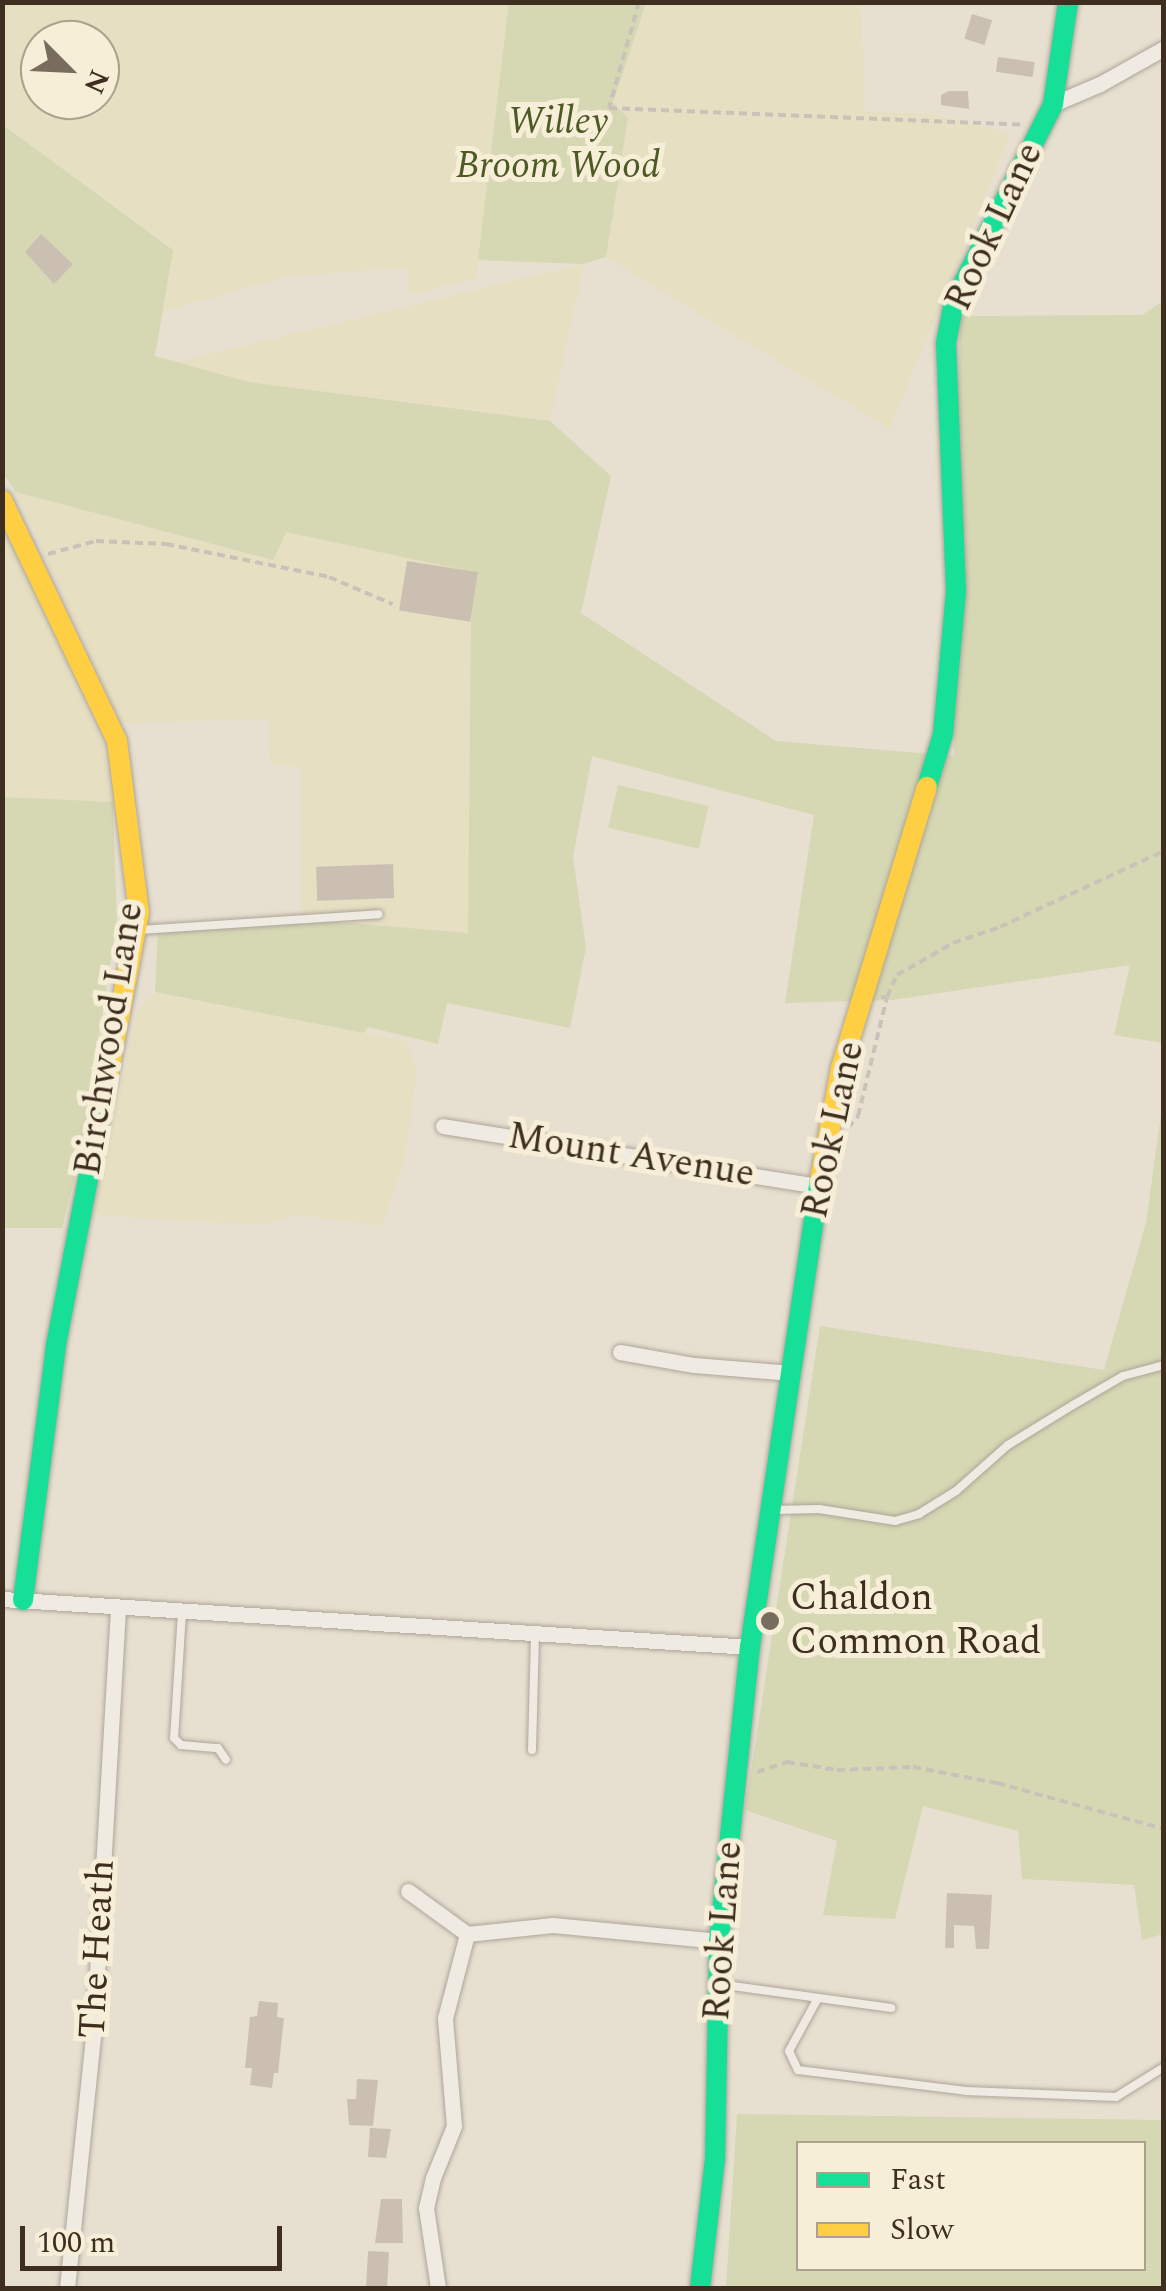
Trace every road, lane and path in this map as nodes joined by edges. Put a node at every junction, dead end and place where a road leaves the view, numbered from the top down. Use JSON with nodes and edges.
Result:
{"nodes":[{"id":1,"x":639,"y":2,"type":"edge"},
{"id":2,"x":1068,"y":2,"type":"edge"},
{"id":3,"x":1164,"y":48,"type":"edge"},
{"id":4,"x":1053,"y":104,"type":"junction"},
{"id":5,"x":2,"y":500,"type":"edge"},
{"id":6,"x":29,"y":560,"type":"junction"},
{"id":7,"x":392,"y":604,"type":"dead end"},
{"id":8,"x":1164,"y":851,"type":"edge"},
{"id":9,"x":378,"y":914,"type":"dead end"},
{"id":10,"x":136,"y":930,"type":"junction"},
{"id":11,"x":864,"y":995,"type":"junction"},
{"id":12,"x":888,"y":998,"type":"junction"},
{"id":13,"x":443,"y":1126,"type":"dead end"},
{"id":14,"x":829,"y":1133,"type":"junction"},
{"id":15,"x":819,"y":1186,"type":"junction"},
{"id":16,"x":620,"y":1352,"type":"dead end"},
{"id":17,"x":1164,"y":1365,"type":"edge"},
{"id":18,"x":792,"y":1373,"type":"junction"},
{"id":19,"x":771,"y":1510,"type":"junction"},
{"id":20,"x":13,"y":1599,"type":"edge"},
{"id":21,"x":118,"y":1608,"type":"junction"},
{"id":22,"x":182,"y":1612,"type":"junction"},
{"id":23,"x":535,"y":1632,"type":"junction"},
{"id":24,"x":750,"y":1647,"type":"junction"},
{"id":25,"x":532,"y":1750,"type":"dead end"},
{"id":26,"x":226,"y":1760,"type":"dead end"},
{"id":27,"x":737,"y":1769,"type":"junction"},
{"id":28,"x":1164,"y":1829,"type":"edge"},
{"id":29,"x":408,"y":1891,"type":"dead end"},
{"id":30,"x":467,"y":1934,"type":"junction"},
{"id":31,"x":719,"y":1941,"type":"junction"},
{"id":32,"x":718,"y":1984,"type":"junction"},
{"id":33,"x":818,"y":1998,"type":"junction"},
{"id":34,"x":891,"y":2008,"type":"dead end"},
{"id":35,"x":1164,"y":2067,"type":"edge"},
{"id":36,"x":68,"y":2288,"type":"edge"},
{"id":37,"x":438,"y":2288,"type":"edge"},
{"id":38,"x":700,"y":2288,"type":"edge"}],
"edges":[{"from":1,"to":4,"type":"path"},
{"from":2,"to":4,"type":"main road","name":"Rook Lane"},
{"from":3,"to":4,"type":"street"},
{"from":4,"to":11,"type":"main road","name":"Rook Lane"},
{"from":5,"to":6,"type":"main road","name":"Birchwood Lane"},
{"from":6,"to":7,"type":"path"},
{"from":6,"to":10,"type":"main road","name":"Birchwood Lane"},
{"from":8,"to":12,"type":"path"},
{"from":9,"to":10,"type":"lane"},
{"from":10,"to":20,"type":"main road","name":"Birchwood Lane"},
{"from":11,"to":12,"type":"path"},
{"from":11,"to":14,"type":"main road","name":"Rook Lane"},
{"from":12,"to":14,"type":"path"},
{"from":13,"to":15,"type":"street","name":"Mount Avenue"},
{"from":14,"to":15,"type":"main road","name":"Rook Lane"},
{"from":15,"to":18,"type":"main road","name":"Rook Lane"},
{"from":16,"to":18,"type":"street"},
{"from":17,"to":19,"type":"lane"},
{"from":18,"to":19,"type":"main road","name":"Rook Lane"},
{"from":19,"to":24,"type":"main road","name":"Rook Lane"},
{"from":20,"to":21,"type":"street"},
{"from":21,"to":22,"type":"street"},
{"from":21,"to":36,"type":"street","name":"The Heath"},
{"from":22,"to":23,"type":"street"},
{"from":22,"to":26,"type":"lane"},
{"from":23,"to":24,"type":"street"},
{"from":23,"to":25,"type":"lane"},
{"from":24,"to":27,"type":"main road","name":"Rook Lane"},
{"from":27,"to":28,"type":"path"},
{"from":27,"to":31,"type":"main road","name":"Rook Lane"},
{"from":29,"to":30,"type":"street"},
{"from":30,"to":31,"type":"street"},
{"from":30,"to":37,"type":"street"},
{"from":31,"to":32,"type":"main road","name":"Rook Lane"},
{"from":32,"to":33,"type":"lane"},
{"from":32,"to":38,"type":"main road","name":"Rook Lane"},
{"from":33,"to":34,"type":"lane"},
{"from":33,"to":35,"type":"lane"}]}
